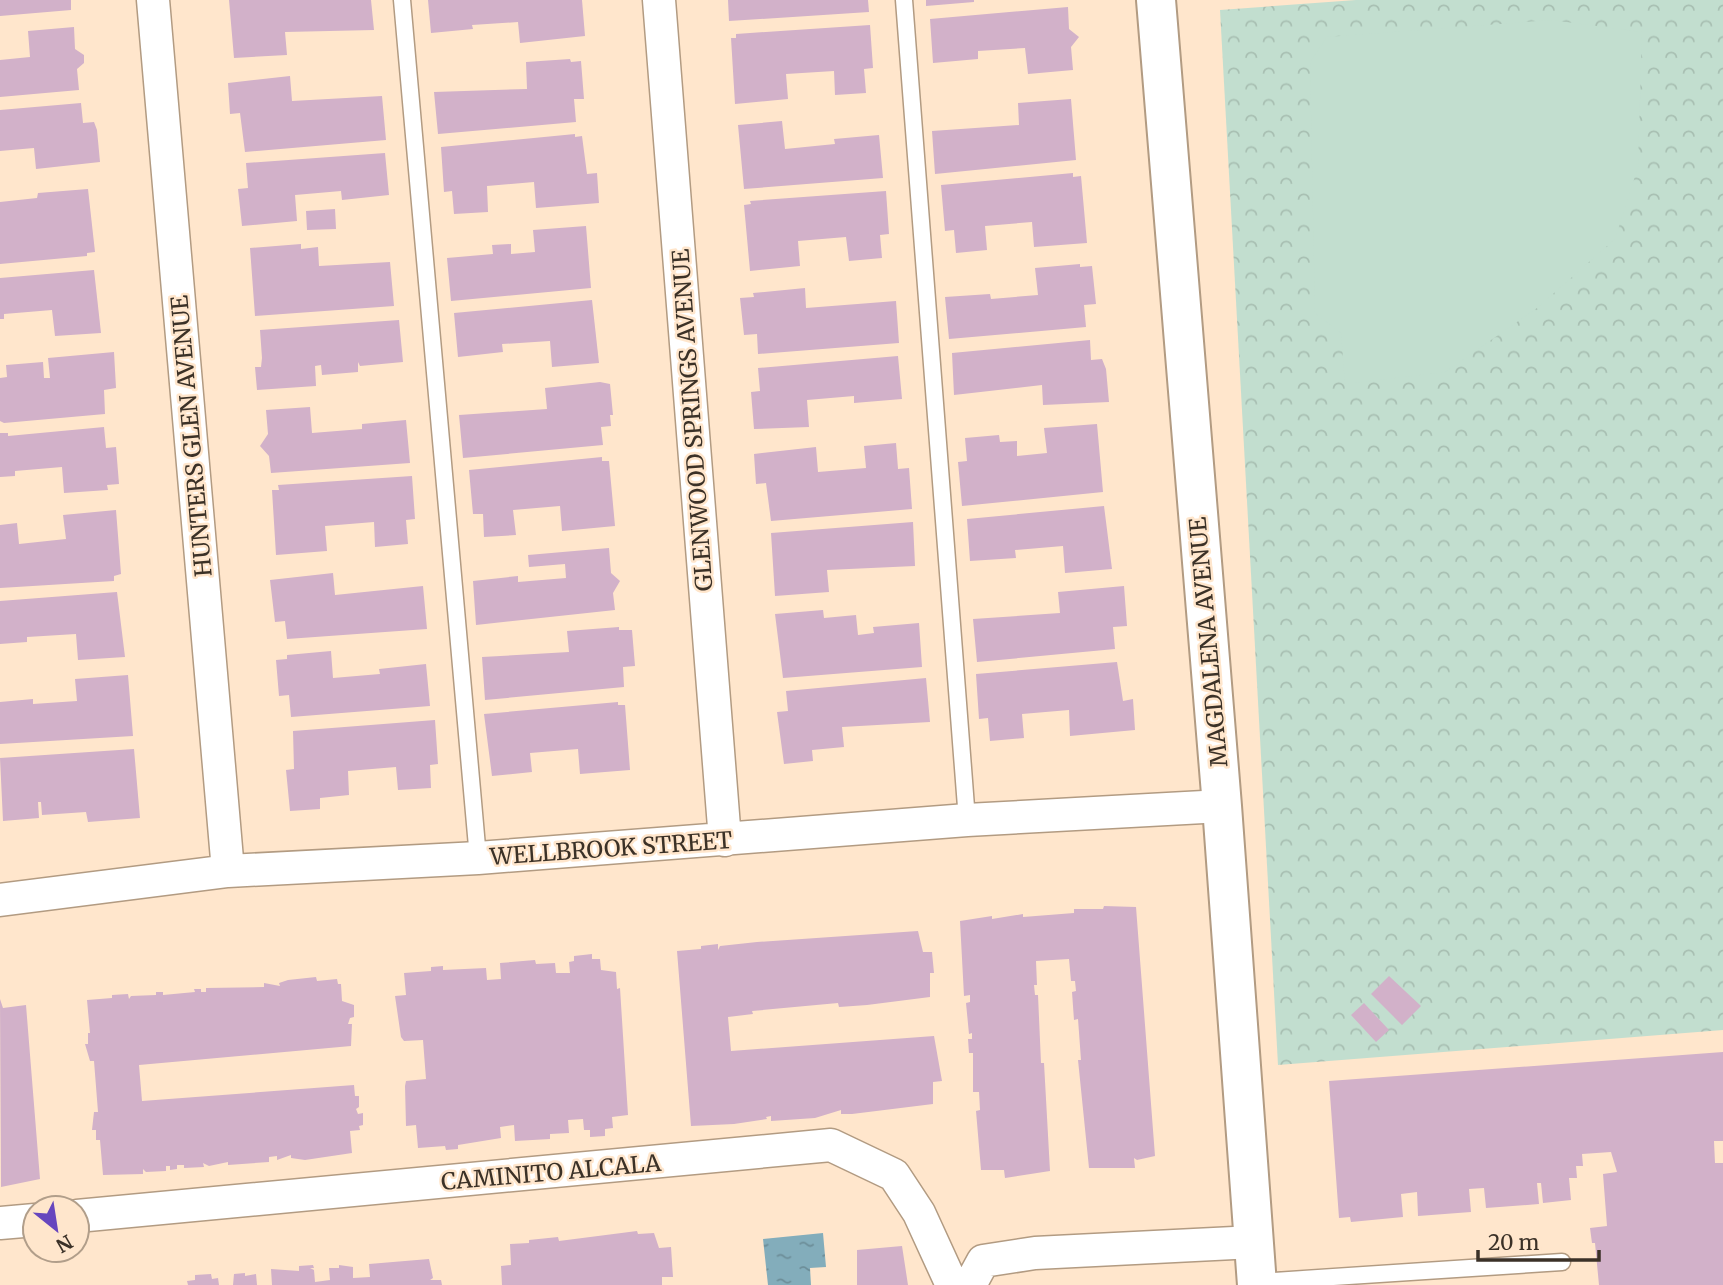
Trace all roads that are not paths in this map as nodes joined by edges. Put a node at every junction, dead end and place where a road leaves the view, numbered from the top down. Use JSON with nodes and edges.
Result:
{"nodes":[{"id":1,"x":153,"y":0,"type":"edge"},
{"id":2,"x":402,"y":0,"type":"edge"},
{"id":3,"x":659,"y":0,"type":"edge"},
{"id":4,"x":904,"y":0,"type":"edge"},
{"id":5,"x":1156,"y":0,"type":"edge"},
{"id":6,"x":1222,"y":806,"type":"junction"},
{"id":7,"x":967,"y":820,"type":"junction"},
{"id":8,"x":725,"y":840,"type":"junction"},
{"id":9,"x":478,"y":858,"type":"junction"},
{"id":10,"x":228,"y":871,"type":"junction"},
{"id":11,"x":0,"y":900,"type":"edge"},
{"id":12,"x":91,"y":1215,"type":"edge"},
{"id":13,"x":21,"y":1221,"type":"edge"},
{"id":14,"x":0,"y":1223,"type":"edge"},
{"id":15,"x":1254,"y":1242,"type":"junction"},
{"id":16,"x":1562,"y":1262,"type":"dead end"},
{"id":17,"x":1257,"y":1284,"type":"edge"},
{"id":18,"x":952,"y":1285,"type":"edge"},
{"id":19,"x":970,"y":1285,"type":"edge"}],
"edges":[{"from":1,"to":10,"type":"street","name":"HUNTERS GLEN AVENUE"},
{"from":2,"to":9,"type":"lane"},
{"from":3,"to":8,"type":"street","name":"GLENWOOD SPRINGS AVENUE"},
{"from":4,"to":7,"type":"lane"},
{"from":5,"to":6,"type":"street","name":"MAGDALENA AVENUE"},
{"from":6,"to":7,"type":"street","name":"WELLBROOK STREET"},
{"from":6,"to":15,"type":"street","name":"MAGDALENA AVENUE"},
{"from":7,"to":8,"type":"street","name":"WELLBROOK STREET"},
{"from":8,"to":9,"type":"street","name":"WELLBROOK STREET"},
{"from":9,"to":10,"type":"street","name":"WELLBROOK STREET"},
{"from":10,"to":11,"type":"street","name":"WELLBROOK STREET"},
{"from":12,"to":18,"type":"street","name":"CAMINITO ALCALA"},
{"from":13,"to":14,"type":"street"},
{"from":15,"to":17,"type":"street","name":"MAGDALENA AVENUE"},
{"from":15,"to":19,"type":"street"},
{"from":16,"to":17,"type":"lane"}]}
